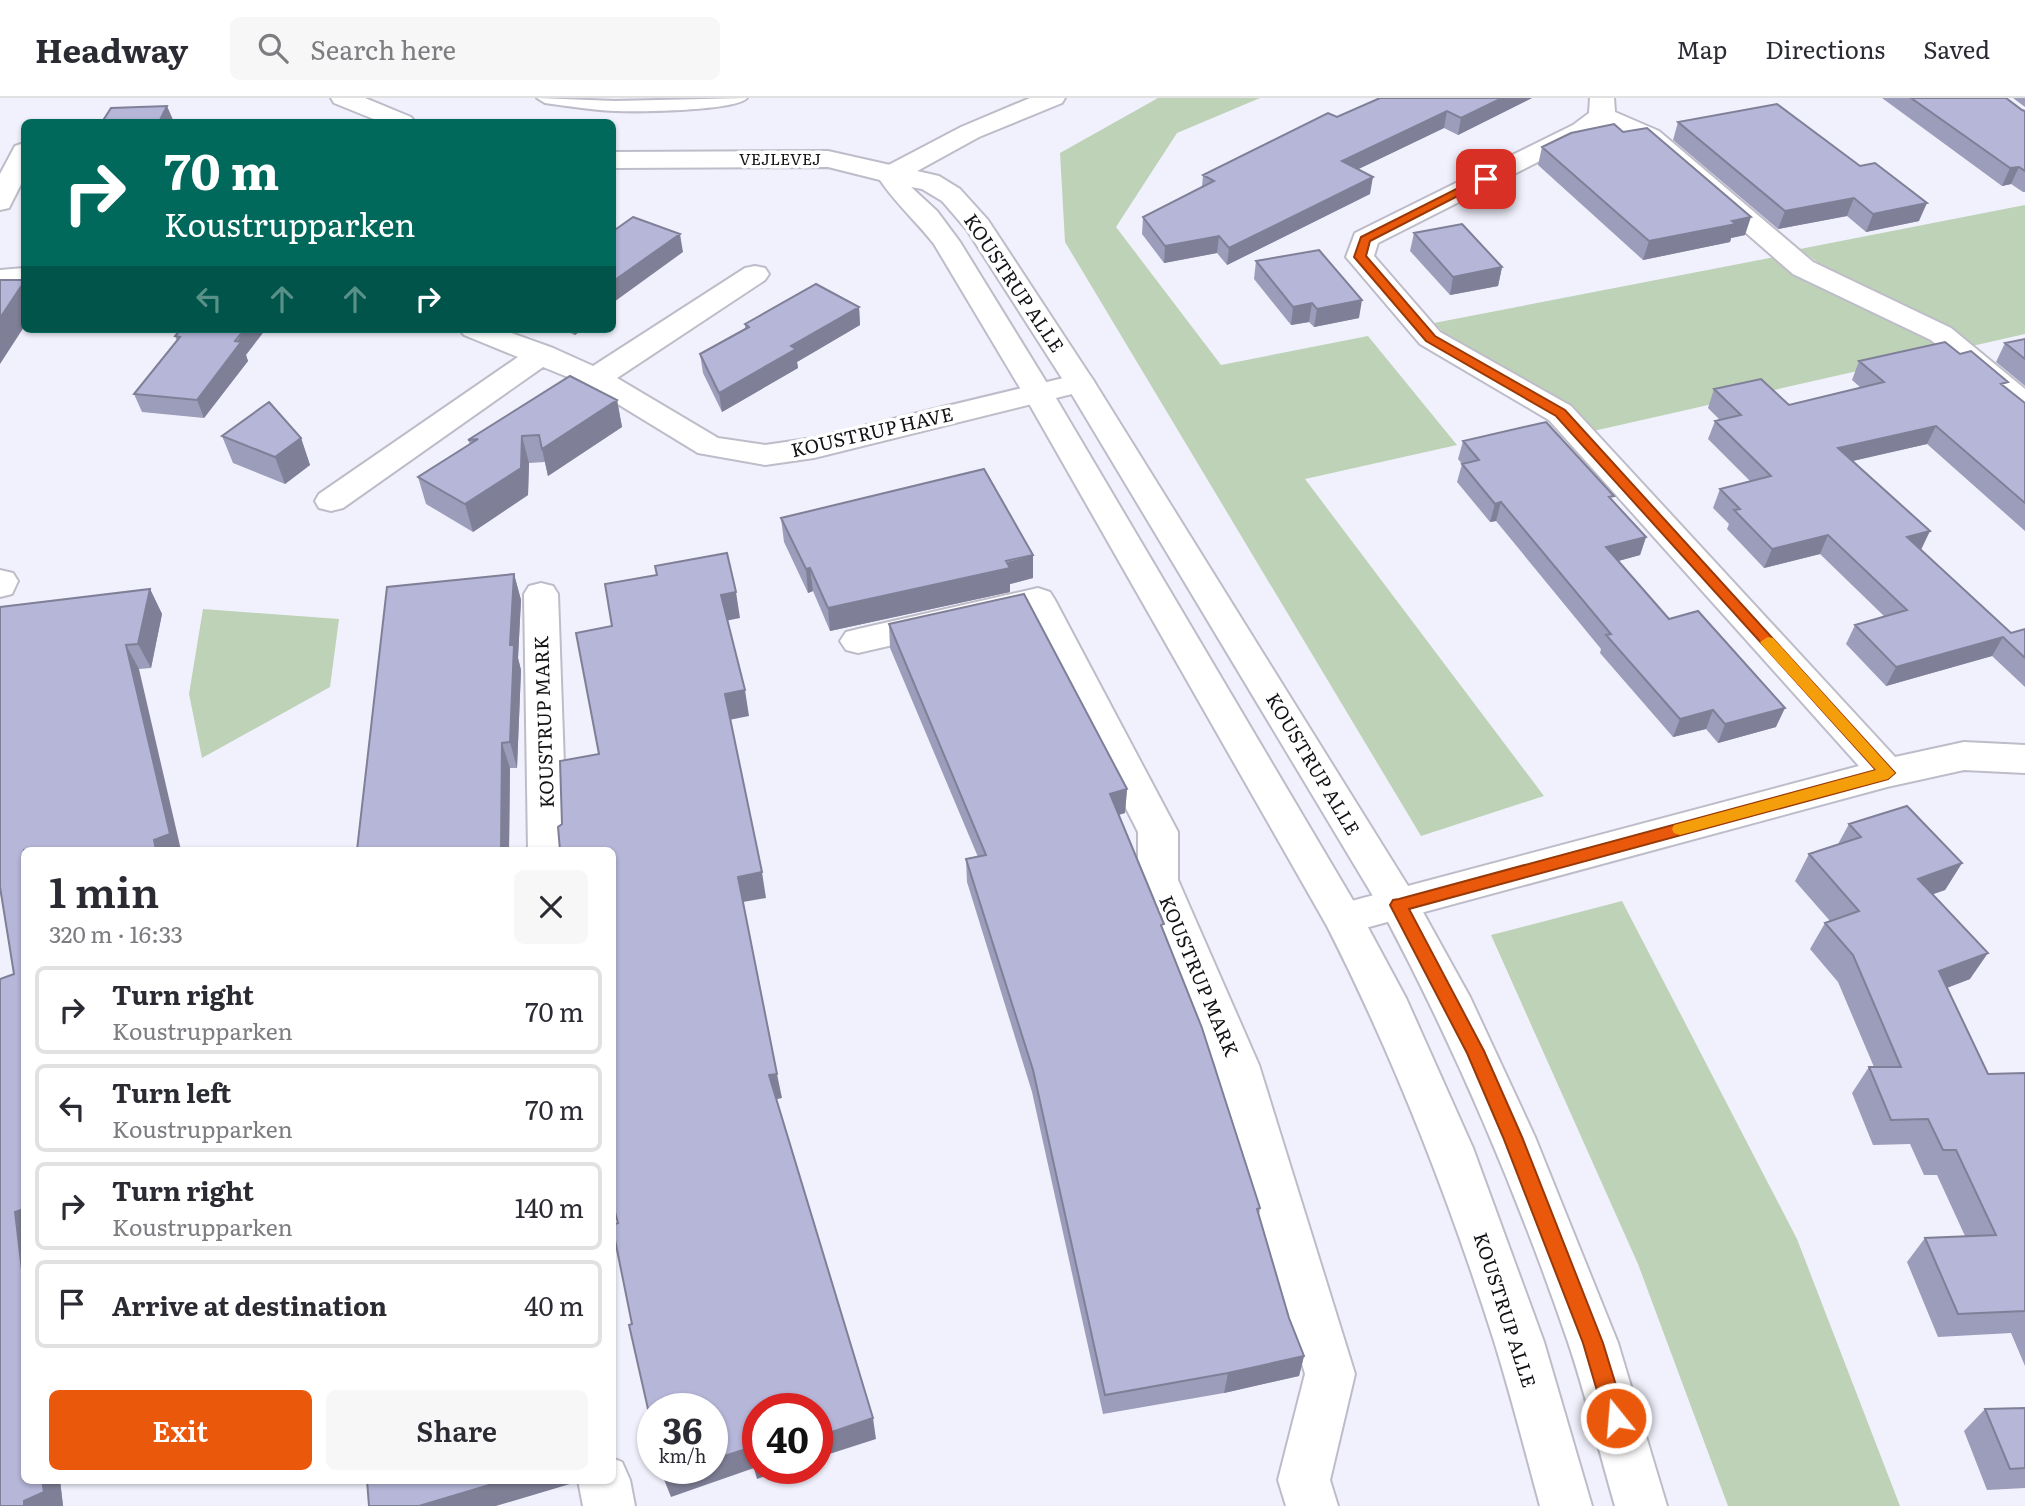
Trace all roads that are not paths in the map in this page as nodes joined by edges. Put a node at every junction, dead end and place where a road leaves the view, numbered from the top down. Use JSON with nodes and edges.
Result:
{"nodes":[{"id":1,"x":343,"y":98,"type":"edge"},
{"id":2,"x":545,"y":98,"type":"edge"},
{"id":3,"x":739,"y":98,"type":"edge"},
{"id":4,"x":1053,"y":98,"type":"edge"},
{"id":5,"x":1602,"y":107,"type":"edge"},
{"id":6,"x":395,"y":119,"type":"edge"},
{"id":7,"x":21,"y":157,"type":"edge"},
{"id":8,"x":616,"y":160,"type":"edge"},
{"id":9,"x":890,"y":175,"type":"junction"},
{"id":10,"x":0,"y":202,"type":"edge"},
{"id":11,"x":755,"y":274,"type":"dead end"},
{"id":12,"x":21,"y":276,"type":"edge"},
{"id":13,"x":0,"y":278,"type":"edge"},
{"id":14,"x":485,"y":333,"type":"edge"},
{"id":15,"x":542,"y":354,"type":"junction"},
{"id":16,"x":596,"y":378,"type":"junction"},
{"id":17,"x":1080,"y":383,"type":"junction"},
{"id":18,"x":1038,"y":393,"type":"junction"},
{"id":19,"x":2025,"y":404,"type":"edge"},
{"id":20,"x":331,"y":501,"type":"dead end"},
{"id":21,"x":541,"y":594,"type":"dead end"},
{"id":22,"x":858,"y":640,"type":"dead end"},
{"id":23,"x":2025,"y":759,"type":"edge"},
{"id":24,"x":1888,"y":773,"type":"junction"},
{"id":25,"x":548,"y":847,"type":"edge"},
{"id":26,"x":1399,"y":905,"type":"junction"},
{"id":27,"x":1343,"y":918,"type":"junction"},
{"id":28,"x":605,"y":1484,"type":"edge"},
{"id":29,"x":608,"y":1506,"type":"edge"},
{"id":30,"x":1312,"y":1506,"type":"edge"},
{"id":31,"x":1566,"y":1506,"type":"edge"},
{"id":32,"x":1641,"y":1506,"type":"edge"}],
"edges":[{"from":1,"to":6,"type":"street"},
{"from":2,"to":3,"type":"lane"},
{"from":4,"to":9,"type":"street"},
{"from":5,"to":19,"type":"street"},
{"from":5,"to":24,"type":"street"},
{"from":7,"to":10,"type":"street"},
{"from":8,"to":9,"type":"street","name":"VEJLEVEJ"},
{"from":9,"to":17,"type":"street","name":"KOUSTRUP ALLE"},
{"from":9,"to":18,"type":"street","name":"KOUSTRUP ALLE"},
{"from":11,"to":16,"type":"street"},
{"from":12,"to":13,"type":"street"},
{"from":14,"to":15,"type":"street","name":"KOUSTRUP HAVE"},
{"from":15,"to":16,"type":"street","name":"KOUSTRUP HAVE"},
{"from":15,"to":20,"type":"street"},
{"from":16,"to":18,"type":"street","name":"KOUSTRUP HAVE"},
{"from":17,"to":18,"type":"street","name":"KOUSTRUP HAVE"},
{"from":17,"to":26,"type":"street","name":"KOUSTRUP ALLE"},
{"from":18,"to":27,"type":"street","name":"KOUSTRUP ALLE"},
{"from":21,"to":25,"type":"street","name":"KOUSTRUP MARK"},
{"from":22,"to":30,"type":"street","name":"KOUSTRUP MARK"},
{"from":23,"to":24,"type":"street"},
{"from":24,"to":26,"type":"street"},
{"from":26,"to":27,"type":"street"},
{"from":26,"to":32,"type":"street","name":"KOUSTRUP ALLE"},
{"from":27,"to":31,"type":"street","name":"KOUSTRUP ALLE"},
{"from":28,"to":29,"type":"street"}]}
